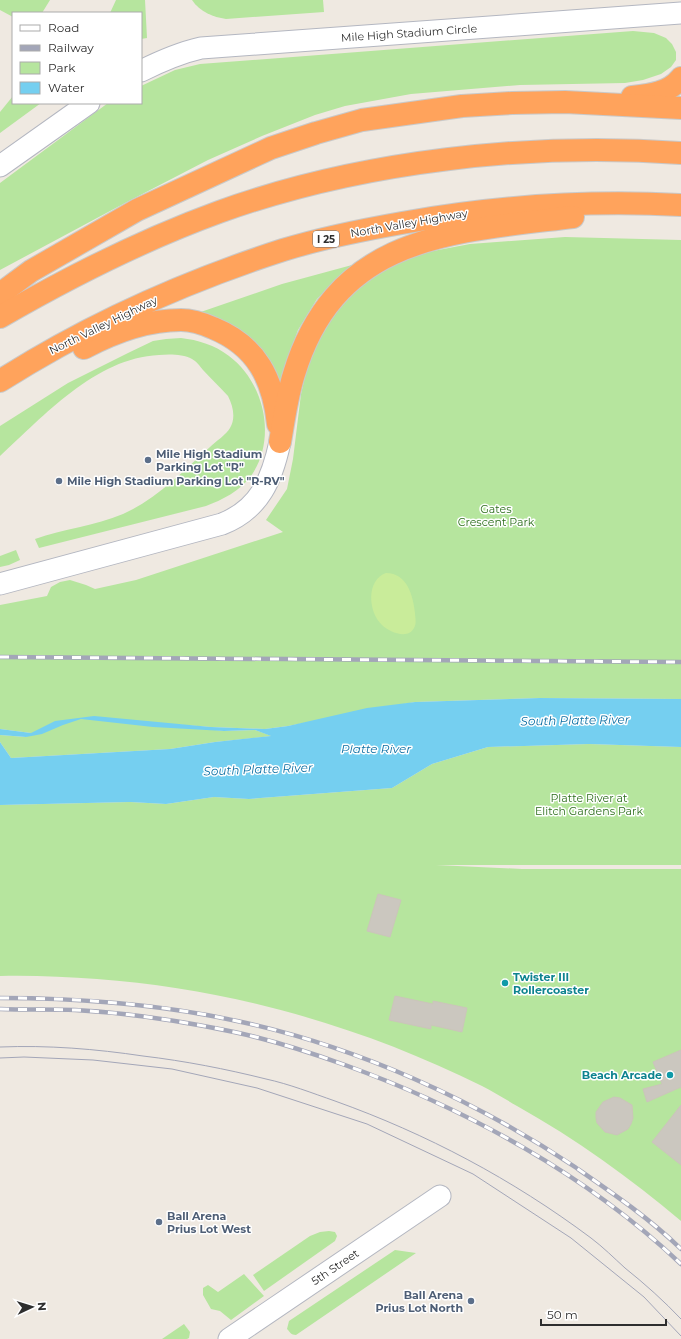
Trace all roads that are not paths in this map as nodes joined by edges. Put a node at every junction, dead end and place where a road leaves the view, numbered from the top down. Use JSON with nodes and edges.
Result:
{"nodes":[{"id":1,"x":681,"y":13,"type":"edge"},
{"id":2,"x":142,"y":70,"type":"edge"},
{"id":3,"x":681,"y":78,"type":"edge"},
{"id":4,"x":549,"y":102,"type":"junction"},
{"id":5,"x":88,"y":104,"type":"edge"},
{"id":6,"x":681,"y":108,"type":"edge"},
{"id":7,"x":681,"y":153,"type":"edge"},
{"id":8,"x":0,"y":166,"type":"edge"},
{"id":9,"x":681,"y":205,"type":"edge"},
{"id":10,"x":681,"y":209,"type":"edge"},
{"id":11,"x":0,"y":294,"type":"edge"},
{"id":12,"x":0,"y":317,"type":"edge"},
{"id":13,"x":0,"y":381,"type":"edge"},
{"id":14,"x":0,"y":392,"type":"edge"},
{"id":15,"x":280,"y":442,"type":"junction"},
{"id":16,"x":0,"y":584,"type":"edge"},
{"id":17,"x":440,"y":1196,"type":"dead end"},
{"id":18,"x":229,"y":1339,"type":"edge"}],
"edges":[{"from":1,"to":2,"type":"street","name":"Mile High Stadium Circle"},
{"from":3,"to":4,"type":"highway"},
{"from":4,"to":6,"type":"highway"},
{"from":4,"to":11,"type":"highway"},
{"from":5,"to":8,"type":"street"},
{"from":7,"to":12,"type":"highway"},
{"from":9,"to":13,"type":"highway","name":"North Valley Highway","number":"I 25"},
{"from":10,"to":15,"type":"highway"},
{"from":14,"to":15,"type":"highway"},
{"from":15,"to":16,"type":"street"},
{"from":17,"to":18,"type":"street","name":"5th Street"}]}
